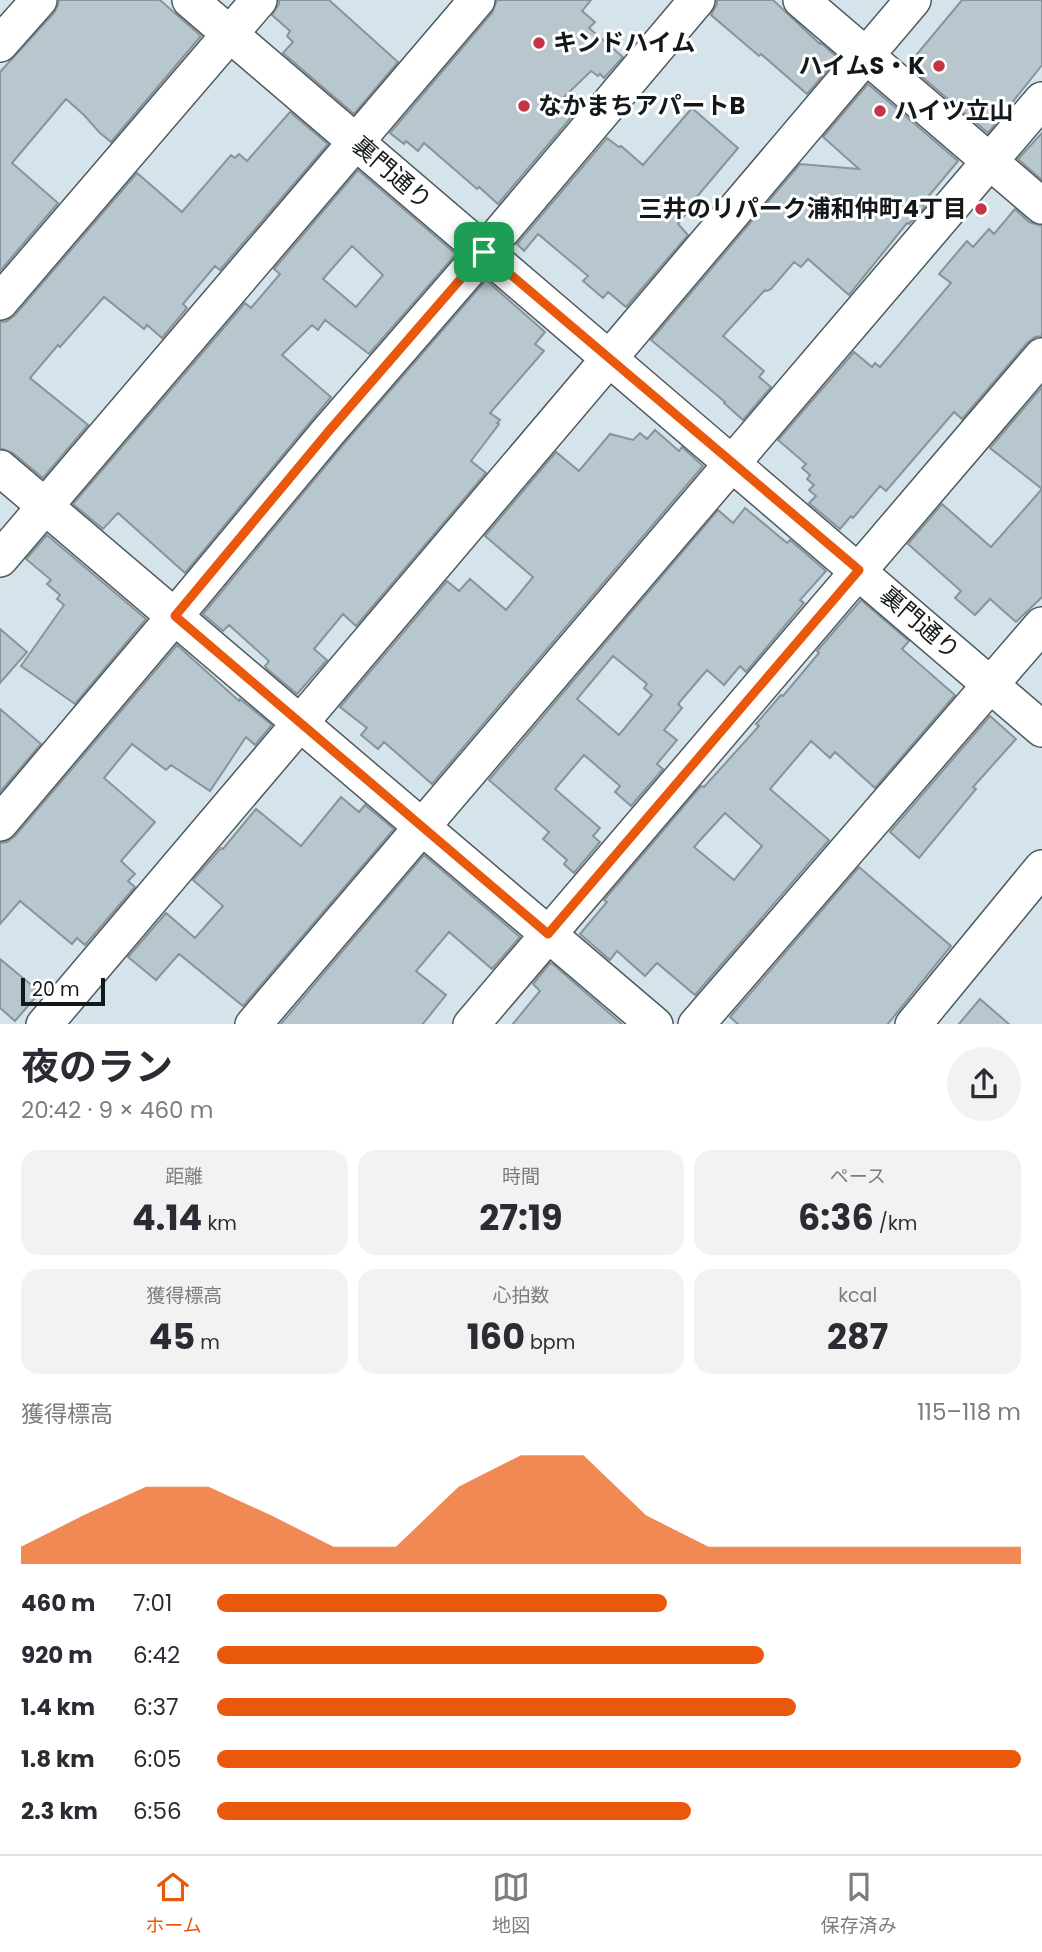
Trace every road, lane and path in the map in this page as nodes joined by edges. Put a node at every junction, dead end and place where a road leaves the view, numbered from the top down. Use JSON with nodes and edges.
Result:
{"nodes":[{"id":1,"x":39,"y":0,"type":"edge"},
{"id":2,"x":190,"y":0,"type":"edge"},
{"id":3,"x":259,"y":0,"type":"edge"},
{"id":4,"x":477,"y":0,"type":"edge"},
{"id":5,"x":697,"y":0,"type":"edge"},
{"id":6,"x":801,"y":0,"type":"edge"},
{"id":7,"x":913,"y":0,"type":"edge"},
{"id":8,"x":230,"y":34,"type":"junction"},
{"id":9,"x":0,"y":44,"type":"edge"},
{"id":10,"x":866,"y":55,"type":"junction"},
{"id":11,"x":1042,"y":100,"type":"edge"},
{"id":12,"x":356,"y":142,"type":"junction"},
{"id":13,"x":990,"y":161,"type":"junction"},
{"id":14,"x":1042,"y":206,"type":"edge"},
{"id":15,"x":484,"y":252,"type":"junction"},
{"id":16,"x":0,"y":302,"type":"edge"},
{"id":17,"x":1042,"y":356,"type":"edge"},
{"id":18,"x":609,"y":358,"type":"junction"},
{"id":19,"x":732,"y":463,"type":"junction"},
{"id":20,"x":0,"y":468,"type":"edge"},
{"id":21,"x":45,"y":506,"type":"junction"},
{"id":22,"x":0,"y":559,"type":"edge"},
{"id":23,"x":859,"y":570,"type":"junction"},
{"id":24,"x":175,"y":616,"type":"junction"},
{"id":25,"x":1042,"y":625,"type":"edge"},
{"id":26,"x":991,"y":685,"type":"junction"},
{"id":27,"x":300,"y":723,"type":"junction"},
{"id":28,"x":1042,"y":729,"type":"edge"},
{"id":29,"x":0,"y":823,"type":"edge"},
{"id":30,"x":422,"y":827,"type":"junction"},
{"id":31,"x":1042,"y":868,"type":"edge"},
{"id":32,"x":548,"y":934,"type":"junction"},
{"id":33,"x":44,"y":1024,"type":"edge"},
{"id":34,"x":253,"y":1024,"type":"edge"},
{"id":35,"x":471,"y":1024,"type":"edge"},
{"id":36,"x":655,"y":1024,"type":"edge"},
{"id":37,"x":696,"y":1024,"type":"edge"},
{"id":38,"x":913,"y":1024,"type":"edge"}],
"edges":[{"from":1,"to":9,"type":"street"},
{"from":2,"to":8,"type":"street","name":"裏門通り"},
{"from":3,"to":8,"type":"street"},
{"from":4,"to":12,"type":"street"},
{"from":5,"to":15,"type":"street"},
{"from":6,"to":10,"type":"street"},
{"from":7,"to":10,"type":"street"},
{"from":8,"to":12,"type":"street","name":"裏門通り"},
{"from":8,"to":16,"type":"street"},
{"from":10,"to":13,"type":"street"},
{"from":10,"to":18,"type":"street"},
{"from":11,"to":13,"type":"street"},
{"from":12,"to":15,"type":"street","name":"裏門通り"},
{"from":12,"to":21,"type":"street"},
{"from":13,"to":14,"type":"street"},
{"from":13,"to":19,"type":"street"},
{"from":15,"to":18,"type":"street","name":"裏門通り"},
{"from":15,"to":24,"type":"street"},
{"from":17,"to":23,"type":"street"},
{"from":18,"to":19,"type":"street","name":"裏門通り"},
{"from":18,"to":27,"type":"street"},
{"from":19,"to":23,"type":"street","name":"裏門通り"},
{"from":19,"to":30,"type":"street"},
{"from":20,"to":21,"type":"street"},
{"from":21,"to":22,"type":"street"},
{"from":21,"to":24,"type":"street"},
{"from":23,"to":26,"type":"street","name":"裏門通り"},
{"from":23,"to":32,"type":"street"},
{"from":24,"to":27,"type":"street"},
{"from":24,"to":29,"type":"street"},
{"from":25,"to":26,"type":"street"},
{"from":26,"to":28,"type":"street","name":"裏門通り"},
{"from":26,"to":37,"type":"street"},
{"from":27,"to":30,"type":"street"},
{"from":27,"to":33,"type":"street"},
{"from":30,"to":32,"type":"street"},
{"from":30,"to":34,"type":"street"},
{"from":31,"to":38,"type":"street"},
{"from":32,"to":35,"type":"street"},
{"from":32,"to":36,"type":"street"}]}
